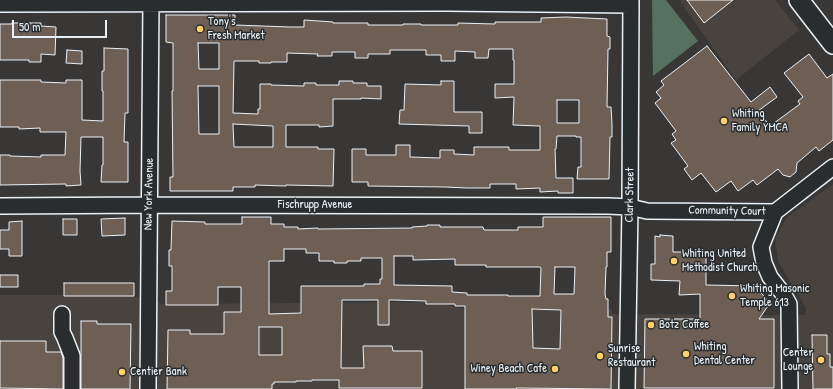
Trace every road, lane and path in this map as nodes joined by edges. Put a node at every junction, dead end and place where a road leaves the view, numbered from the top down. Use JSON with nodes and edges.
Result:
{"nodes":[{"id":1,"x":799,"y":0,"type":"edge"},
{"id":2,"x":151,"y":2,"type":"edge"},
{"id":3,"x":446,"y":2,"type":"edge"},
{"id":4,"x":631,"y":3,"type":"edge"},
{"id":5,"x":0,"y":4,"type":"edge"},
{"id":6,"x":833,"y":44,"type":"edge"},
{"id":7,"x":833,"y":167,"type":"edge"},
{"id":8,"x":149,"y":205,"type":"junction"},
{"id":9,"x":0,"y":206,"type":"edge"},
{"id":10,"x":630,"y":207,"type":"junction"},
{"id":11,"x":775,"y":212,"type":"junction"},
{"id":12,"x":62,"y":314,"type":"dead end"},
{"id":13,"x":72,"y":389,"type":"edge"},
{"id":14,"x":148,"y":389,"type":"edge"},
{"id":15,"x":627,"y":389,"type":"edge"},
{"id":16,"x":790,"y":389,"type":"edge"}],
"edges":[{"from":1,"to":6,"type":"main road"},
{"from":2,"to":3,"type":"street"},
{"from":2,"to":5,"type":"street"},
{"from":2,"to":8,"type":"street","name":"New York Avenue"},
{"from":3,"to":4,"type":"street"},
{"from":4,"to":10,"type":"street","name":"Clark Street"},
{"from":7,"to":11,"type":"street","name":"Community Court"},
{"from":8,"to":9,"type":"street","name":"Fischrupp Avenue"},
{"from":8,"to":10,"type":"street","name":"Fischrupp Avenue"},
{"from":8,"to":14,"type":"street","name":"New York Avenue"},
{"from":10,"to":11,"type":"street","name":"Community Court"},
{"from":10,"to":15,"type":"street","name":"Clark Street"},
{"from":11,"to":16,"type":"street"},
{"from":12,"to":13,"type":"street"}]}
